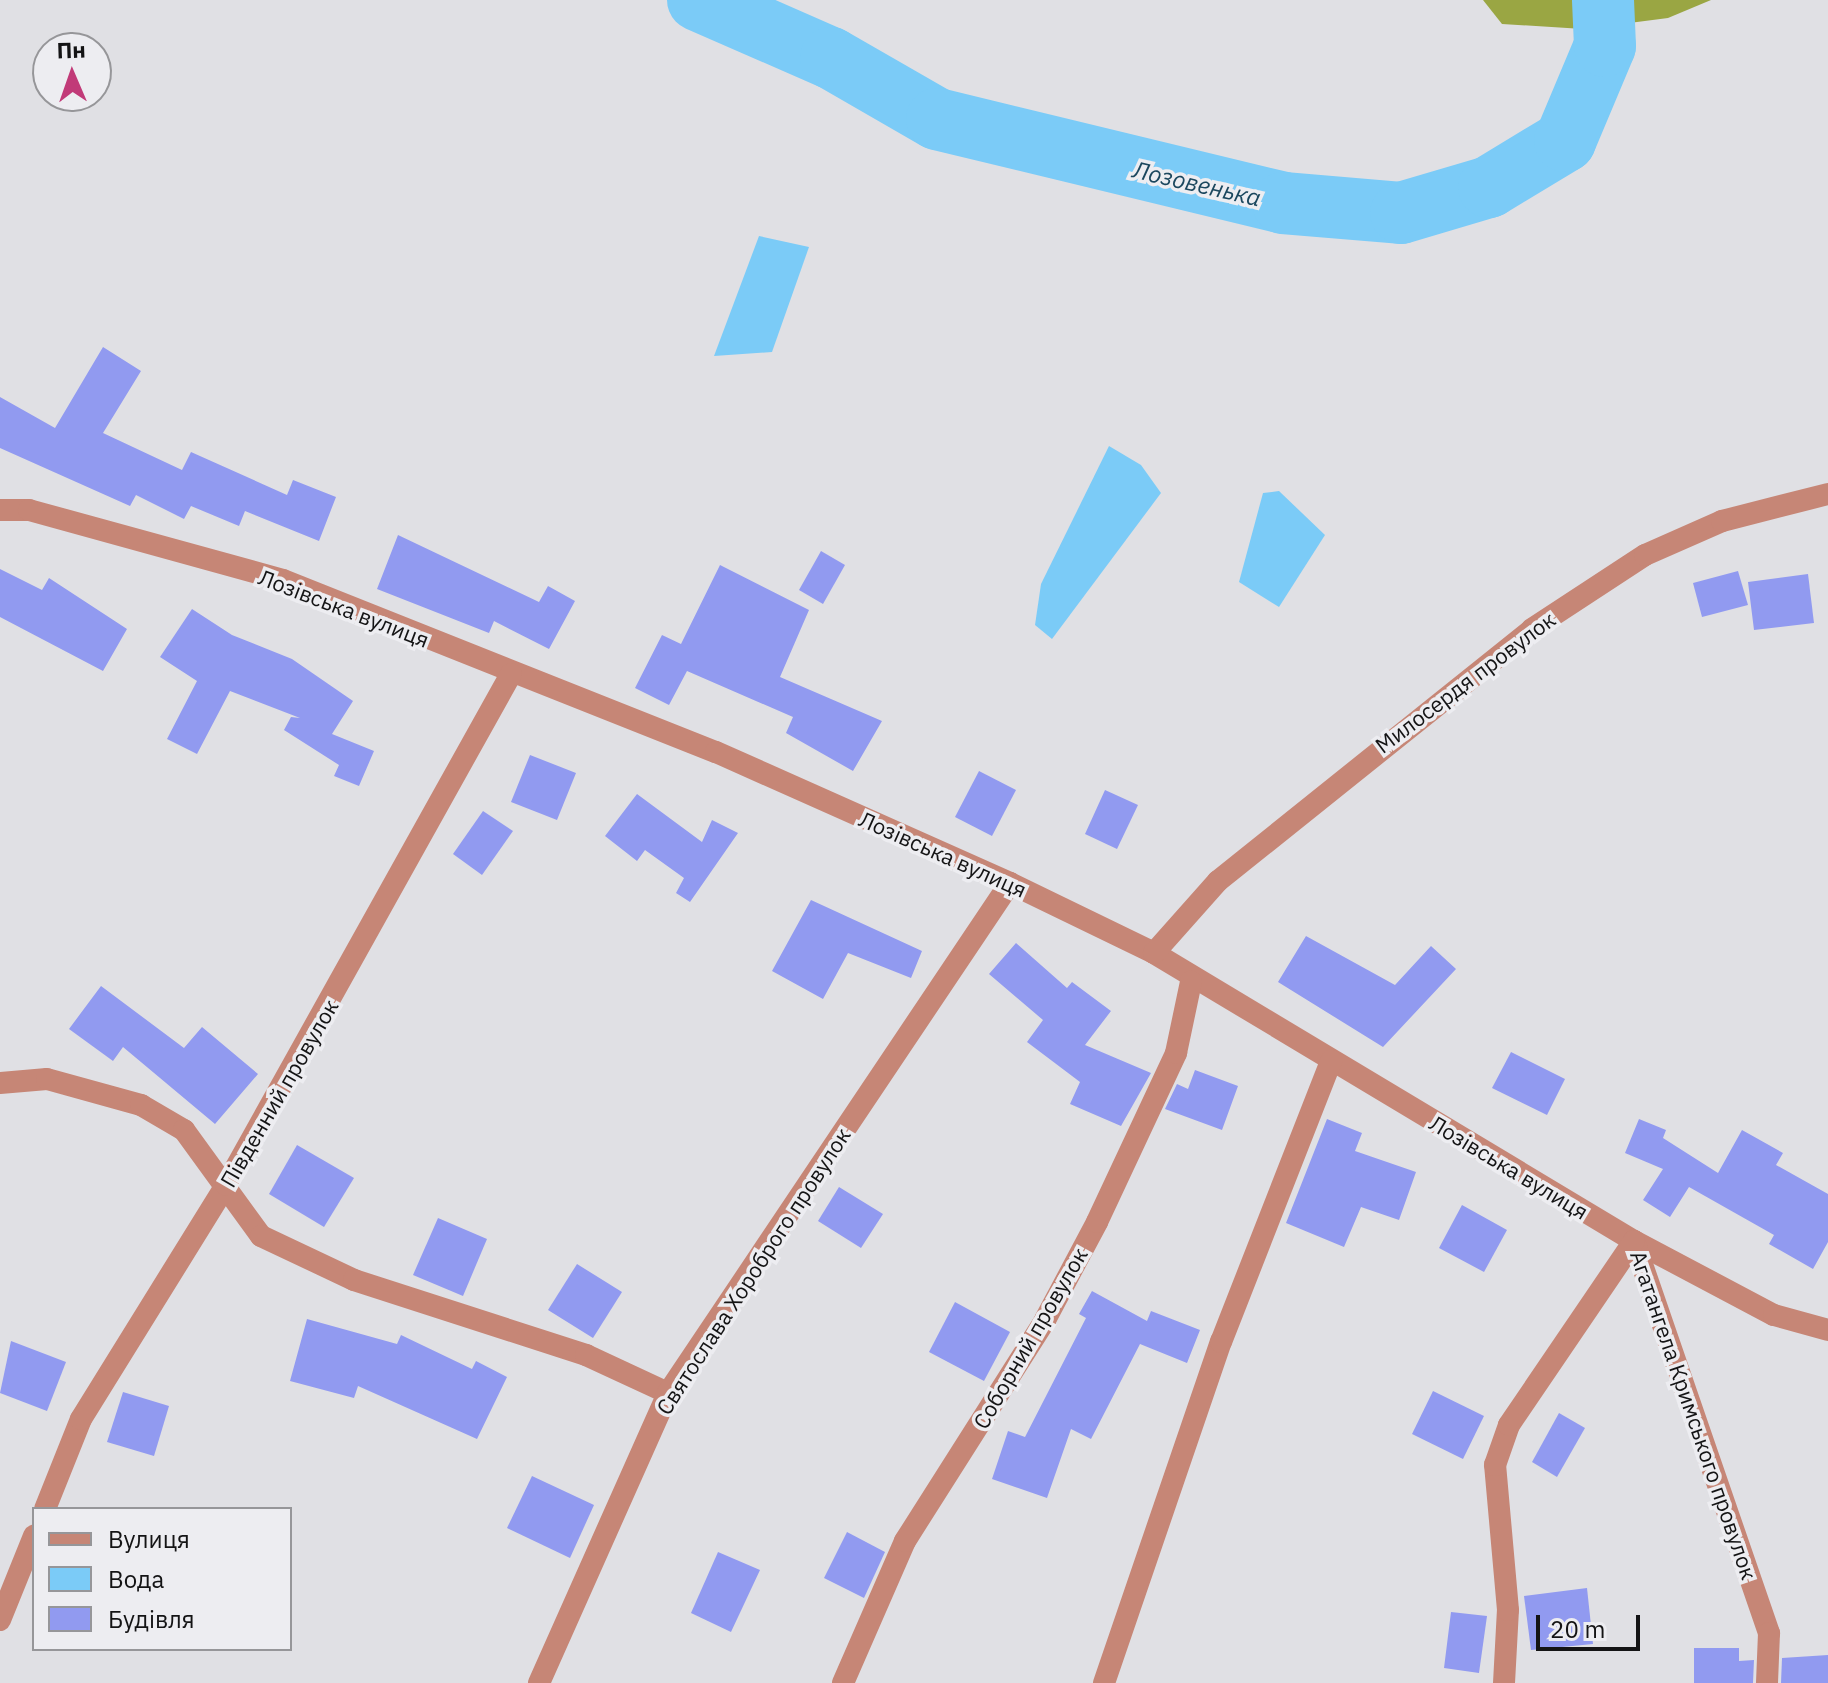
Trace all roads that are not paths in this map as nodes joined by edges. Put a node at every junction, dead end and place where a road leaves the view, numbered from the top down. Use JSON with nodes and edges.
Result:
{"nodes":[{"id":1,"x":0,"y":494,"type":"edge"},
{"id":2,"x":1828,"y":494,"type":"edge"},
{"id":3,"x":0,"y":510,"type":"edge"},
{"id":4,"x":29,"y":510,"type":"junction"},
{"id":5,"x":511,"y":674,"type":"junction"},
{"id":6,"x":1010,"y":883,"type":"junction"},
{"id":7,"x":1154,"y":953,"type":"junction"},
{"id":8,"x":1191,"y":982,"type":"junction"},
{"id":9,"x":1331,"y":1061,"type":"junction"},
{"id":10,"x":0,"y":1083,"type":"edge"},
{"id":11,"x":226,"y":1185,"type":"junction"},
{"id":12,"x":1634,"y":1241,"type":"junction"},
{"id":13,"x":1828,"y":1330,"type":"edge"},
{"id":14,"x":668,"y":1393,"type":"junction"},
{"id":15,"x":46,"y":1507,"type":"edge"},
{"id":16,"x":32,"y":1541,"type":"edge"},
{"id":17,"x":0,"y":1620,"type":"edge"},
{"id":18,"x":539,"y":1683,"type":"edge"},
{"id":19,"x":843,"y":1683,"type":"edge"},
{"id":20,"x":1104,"y":1683,"type":"edge"},
{"id":21,"x":1504,"y":1683,"type":"edge"},
{"id":22,"x":1767,"y":1683,"type":"edge"}],
"edges":[{"from":1,"to":4,"type":"street"},
{"from":2,"to":7,"type":"street","name":"Милосердя провулок"},
{"from":3,"to":4,"type":"street","name":"Лозівська вулиця"},
{"from":4,"to":5,"type":"street","name":"Лозівська вулиця"},
{"from":5,"to":6,"type":"street","name":"Лозівська вулиця"},
{"from":5,"to":11,"type":"street","name":"Південний провулок"},
{"from":6,"to":7,"type":"street","name":"Лозівська вулиця"},
{"from":6,"to":14,"type":"street","name":"Святослава Хороброго провулок"},
{"from":7,"to":8,"type":"street","name":"Лозівська вулиця"},
{"from":8,"to":9,"type":"street","name":"Лозівська вулиця"},
{"from":8,"to":19,"type":"street","name":"Соборний провулок"},
{"from":9,"to":12,"type":"street","name":"Лозівська вулиця"},
{"from":9,"to":20,"type":"street"},
{"from":10,"to":11,"type":"street"},
{"from":11,"to":14,"type":"street"},
{"from":11,"to":15,"type":"street","name":"Південний провулок"},
{"from":12,"to":13,"type":"street","name":"Лозівська вулиця"},
{"from":12,"to":21,"type":"street"},
{"from":12,"to":22,"type":"street","name":"Агатангела Кримського провулок"},
{"from":14,"to":18,"type":"street","name":"Святослава Хороброго провулок"},
{"from":16,"to":17,"type":"street"}]}
